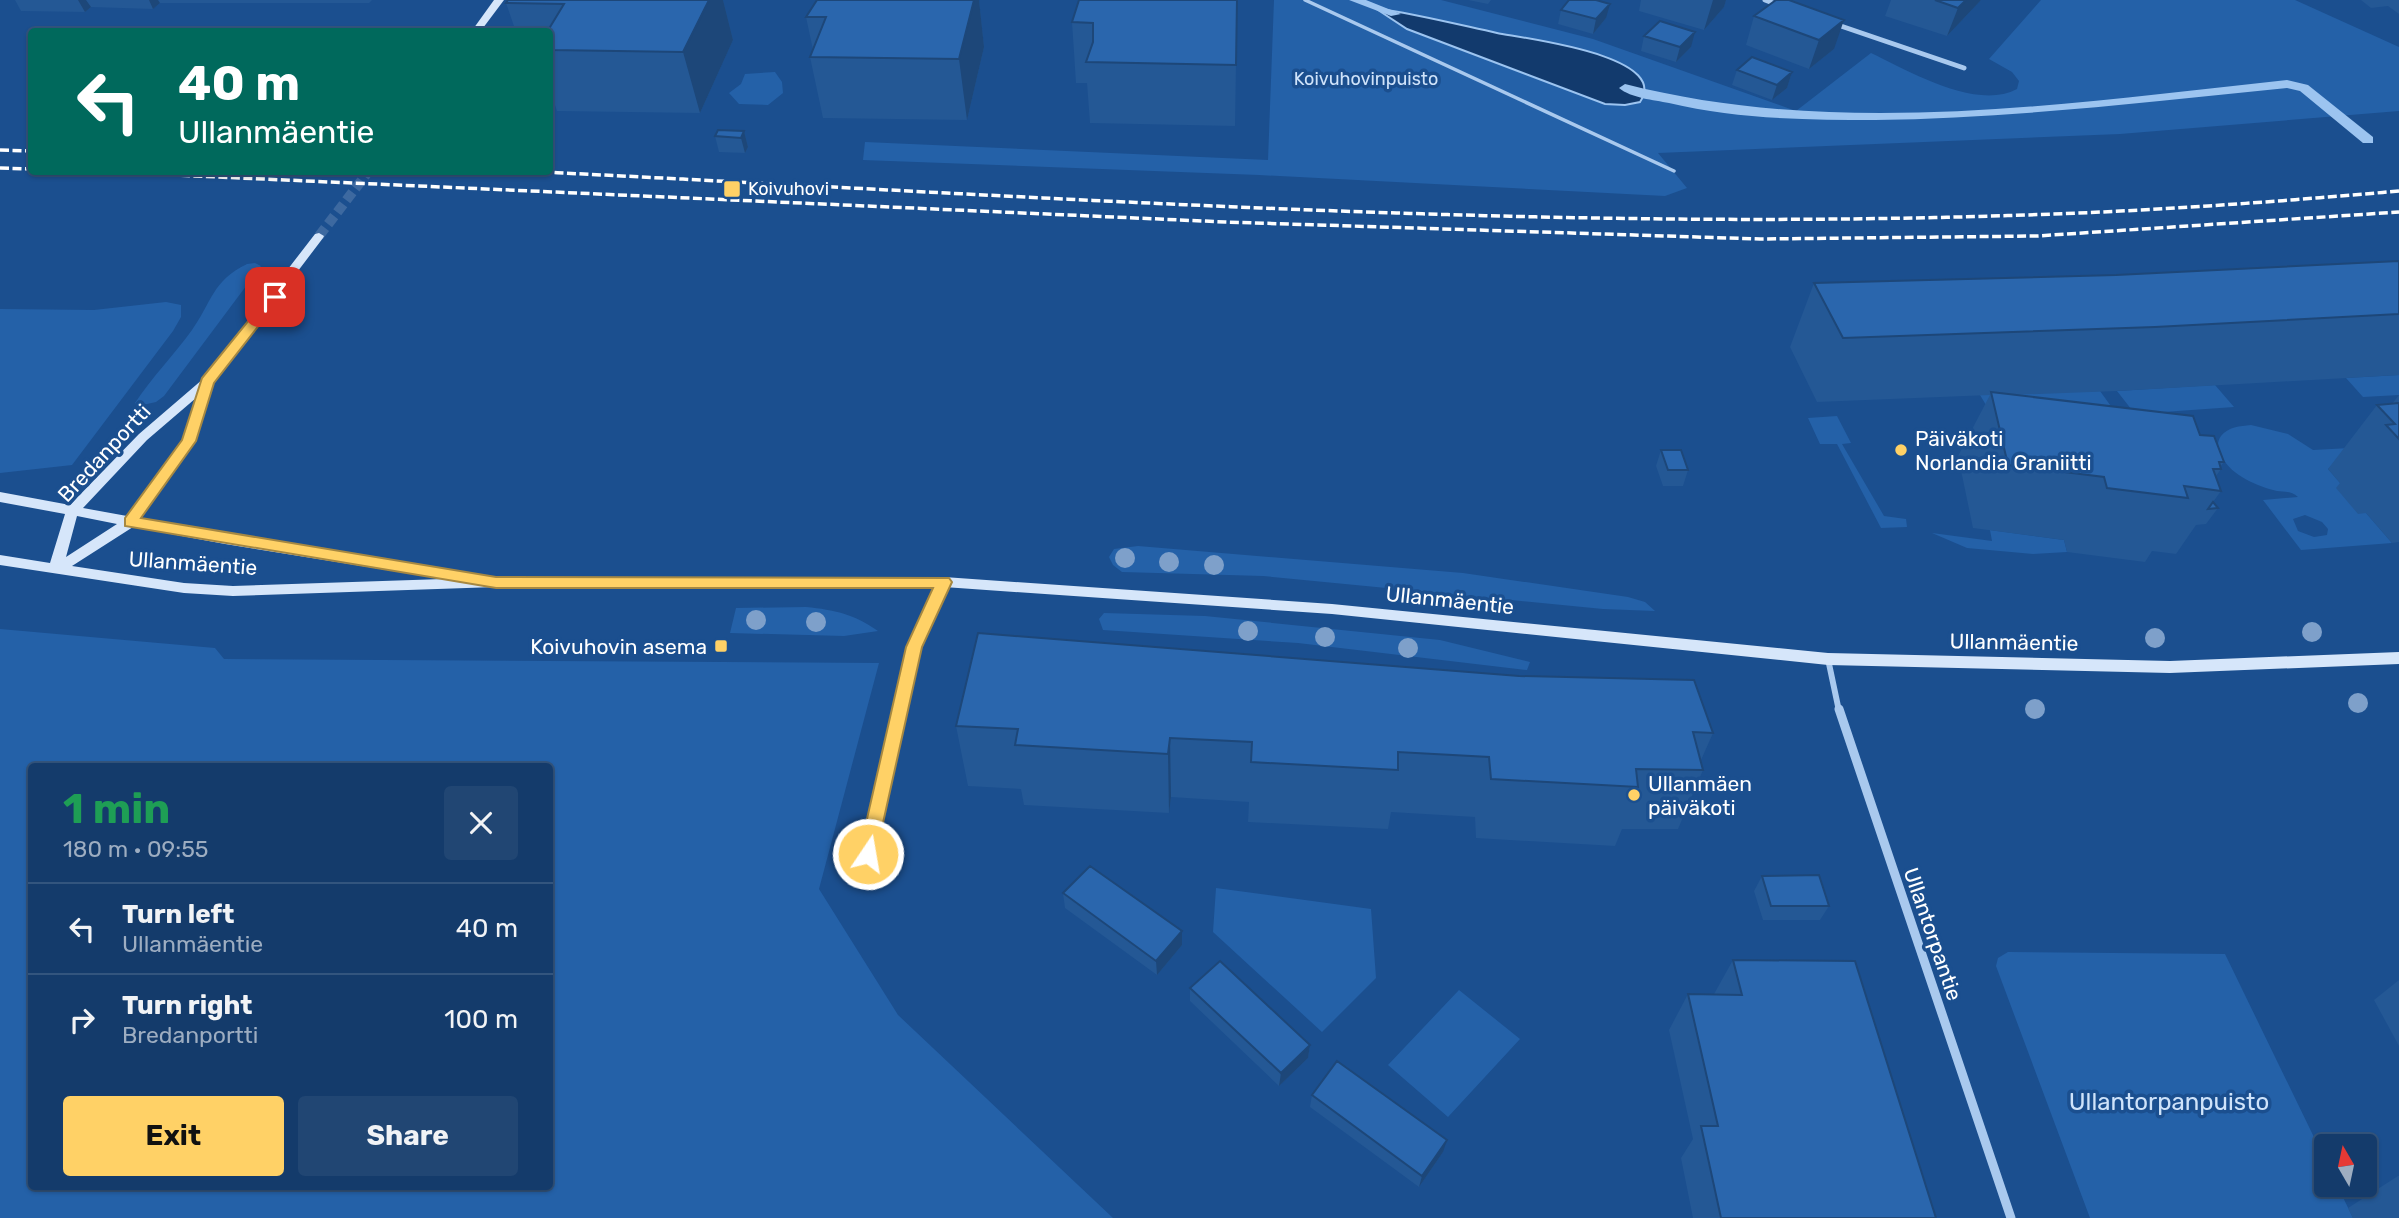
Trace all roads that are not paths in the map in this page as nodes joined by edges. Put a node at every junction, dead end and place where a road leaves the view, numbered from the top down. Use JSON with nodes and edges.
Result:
{"nodes":[{"id":1,"x":499,"y":0,"type":"edge"},
{"id":2,"x":1305,"y":0,"type":"edge"},
{"id":3,"x":1765,"y":0,"type":"edge"},
{"id":4,"x":1788,"y":8,"type":"edge"},
{"id":5,"x":1824,"y":20,"type":"edge"},
{"id":6,"x":478,"y":28,"type":"edge"},
{"id":7,"x":1964,"y":68,"type":"dead end"},
{"id":8,"x":1674,"y":171,"type":"dead end"},
{"id":9,"x":319,"y":236,"type":"tunnel mouth"},
{"id":10,"x":207,"y":382,"type":"junction"},
{"id":11,"x":0,"y":497,"type":"edge"},
{"id":12,"x":72,"y":511,"type":"junction"},
{"id":13,"x":130,"y":522,"type":"junction"},
{"id":14,"x":0,"y":560,"type":"edge"},
{"id":15,"x":55,"y":570,"type":"junction"},
{"id":16,"x":496,"y":582,"type":"junction"},
{"id":17,"x":944,"y":582,"type":"junction"},
{"id":18,"x":1828,"y":659,"type":"junction"},
{"id":19,"x":2399,"y":659,"type":"edge"},
{"id":20,"x":864,"y":872,"type":"dead end"},
{"id":21,"x":2011,"y":1218,"type":"edge"}],
"edges":[{"from":1,"to":6,"type":"street"},
{"from":2,"to":8,"type":"lane"},
{"from":3,"to":4,"type":"street"},
{"from":5,"to":7,"type":"street"},
{"from":9,"to":10,"type":"street","name":"Bredanportti"},
{"from":10,"to":12,"type":"street","name":"Bredanportti"},
{"from":10,"to":13,"type":"street","name":"Bredanportti"},
{"from":11,"to":12,"type":"street","name":"Ullanmäentie"},
{"from":12,"to":13,"type":"street","name":"Ullanmäentie"},
{"from":12,"to":15,"type":"street","name":"Bredanportti"},
{"from":13,"to":15,"type":"street","name":"Bredanportti"},
{"from":13,"to":16,"type":"street","name":"Ullanmäentie"},
{"from":14,"to":15,"type":"street","name":"Ullanmäentie"},
{"from":15,"to":16,"type":"street","name":"Ullanmäentie"},
{"from":16,"to":17,"type":"street","name":"Ullanmäentie"},
{"from":17,"to":18,"type":"street","name":"Ullanmäentie"},
{"from":17,"to":20,"type":"street"},
{"from":18,"to":19,"type":"street","name":"Ullanmäentie"},
{"from":18,"to":21,"type":"street","name":"Ullantorpantie"}]}
